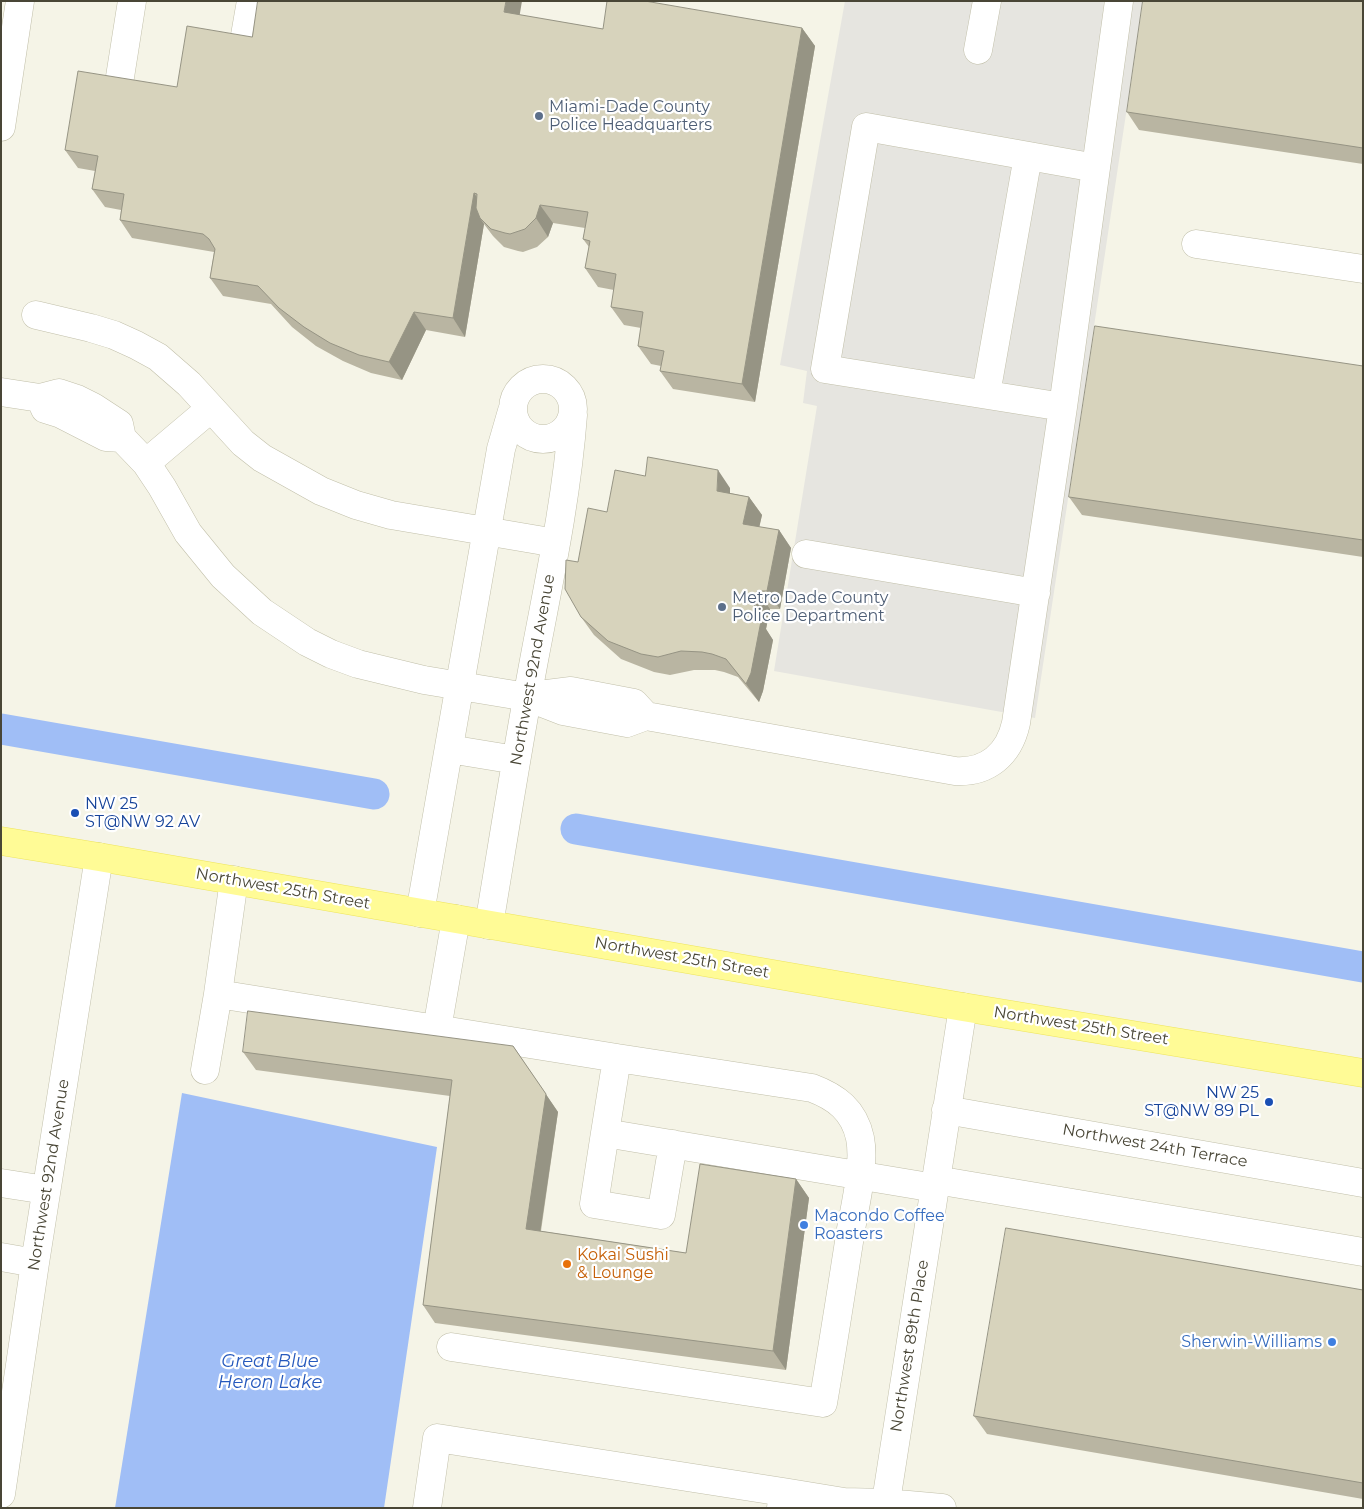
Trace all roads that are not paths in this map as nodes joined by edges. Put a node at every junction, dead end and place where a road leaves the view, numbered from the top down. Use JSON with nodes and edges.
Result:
{"nodes":[{"id":1,"x":20,"y":1,"type":"edge"},
{"id":2,"x":132,"y":1,"type":"edge"},
{"id":3,"x":251,"y":1,"type":"edge"},
{"id":4,"x":987,"y":1,"type":"edge"},
{"id":5,"x":1120,"y":1,"type":"edge"},
{"id":6,"x":243,"y":48,"type":"edge"},
{"id":7,"x":978,"y":50,"type":"dead end"},
{"id":8,"x":120,"y":77,"type":"edge"},
{"id":9,"x":1,"y":127,"type":"edge"},
{"id":10,"x":1028,"y":156,"type":"junction"},
{"id":11,"x":1096,"y":168,"type":"junction"},
{"id":12,"x":1196,"y":244,"type":"dead end"},
{"id":13,"x":1363,"y":269,"type":"edge"},
{"id":14,"x":36,"y":315,"type":"dead end"},
{"id":15,"x":1,"y":392,"type":"edge"},
{"id":16,"x":986,"y":394,"type":"junction"},
{"id":17,"x":1064,"y":407,"type":"junction"},
{"id":18,"x":210,"y":409,"type":"junction"},
{"id":19,"x":512,"y":411,"type":"junction"},
{"id":20,"x":573,"y":416,"type":"junction"},
{"id":21,"x":146,"y":463,"type":"junction"},
{"id":22,"x":487,"y":530,"type":"junction"},
{"id":23,"x":556,"y":543,"type":"junction"},
{"id":24,"x":806,"y":554,"type":"dead end"},
{"id":25,"x":1036,"y":593,"type":"junction"},
{"id":26,"x":461,"y":685,"type":"junction"},
{"id":27,"x":527,"y":697,"type":"junction"},
{"id":28,"x":449,"y":749,"type":"junction"},
{"id":29,"x":516,"y":760,"type":"junction"},
{"id":30,"x":1,"y":841,"type":"edge"},
{"id":31,"x":99,"y":857,"type":"junction"},
{"id":32,"x":234,"y":880,"type":"junction"},
{"id":33,"x":420,"y":913,"type":"junction"},
{"id":34,"x":456,"y":919,"type":"junction"},
{"id":35,"x":489,"y":925,"type":"junction"},
{"id":36,"x":218,"y":994,"type":"junction"},
{"id":37,"x":963,"y":1007,"type":"junction"},
{"id":38,"x":436,"y":1029,"type":"junction"},
{"id":39,"x":617,"y":1058,"type":"junction"},
{"id":40,"x":205,"y":1070,"type":"dead end"},
{"id":41,"x":1363,"y":1073,"type":"edge"},
{"id":42,"x":946,"y":1110,"type":"junction"},
{"id":43,"x":605,"y":1133,"type":"junction"},
{"id":44,"x":673,"y":1144,"type":"junction"},
{"id":45,"x":860,"y":1176,"type":"junction"},
{"id":46,"x":1,"y":1182,"type":"edge"},
{"id":47,"x":1363,"y":1183,"type":"edge"},
{"id":48,"x":936,"y":1184,"type":"junction"},
{"id":49,"x":46,"y":1190,"type":"junction"},
{"id":50,"x":1363,"y":1252,"type":"edge"},
{"id":51,"x":1,"y":1257,"type":"edge"},
{"id":52,"x":35,"y":1263,"type":"junction"},
{"id":53,"x":451,"y":1348,"type":"dead end"},
{"id":54,"x":11,"y":1365,"type":"edge"},
{"id":55,"x":4,"y":1447,"type":"edge"},
{"id":56,"x":1,"y":1494,"type":"edge"},
{"id":57,"x":782,"y":1500,"type":"edge"},
{"id":58,"x":886,"y":1506,"type":"edge"},
{"id":59,"x":427,"y":1508,"type":"edge"},
{"id":60,"x":942,"y":1508,"type":"edge"}],
"edges":[{"from":1,"to":9,"type":"street"},
{"from":2,"to":8,"type":"street"},
{"from":3,"to":6,"type":"street"},
{"from":4,"to":7,"type":"street"},
{"from":5,"to":11,"type":"street"},
{"from":10,"to":11,"type":"street"},
{"from":10,"to":16,"type":"street"},
{"from":10,"to":16,"type":"street"},
{"from":11,"to":17,"type":"street"},
{"from":12,"to":13,"type":"street"},
{"from":14,"to":18,"type":"street"},
{"from":15,"to":21,"type":"street"},
{"from":16,"to":17,"type":"street"},
{"from":17,"to":25,"type":"street"},
{"from":18,"to":21,"type":"street"},
{"from":18,"to":22,"type":"street"},
{"from":19,"to":20,"type":"street"},
{"from":19,"to":20,"type":"street"},
{"from":19,"to":22,"type":"street"},
{"from":20,"to":23,"type":"street","name":"Northwest 92nd Avenue"},
{"from":21,"to":26,"type":"street"},
{"from":22,"to":23,"type":"street"},
{"from":22,"to":26,"type":"street"},
{"from":23,"to":27,"type":"street","name":"Northwest 92nd Avenue"},
{"from":24,"to":25,"type":"street"},
{"from":25,"to":27,"type":"street"},
{"from":26,"to":27,"type":"street"},
{"from":26,"to":28,"type":"street"},
{"from":27,"to":29,"type":"street","name":"Northwest 92nd Avenue"},
{"from":28,"to":29,"type":"street"},
{"from":28,"to":33,"type":"street"},
{"from":29,"to":35,"type":"street","name":"Northwest 92nd Avenue"},
{"from":30,"to":31,"type":"main road","name":"Northwest 25th Street"},
{"from":31,"to":32,"type":"main road","name":"Northwest 25th Street"},
{"from":31,"to":49,"type":"street","name":"Northwest 92nd Avenue"},
{"from":32,"to":33,"type":"main road","name":"Northwest 25th Street"},
{"from":32,"to":36,"type":"street"},
{"from":33,"to":34,"type":"main road","name":"Northwest 25th Street"},
{"from":34,"to":35,"type":"main road","name":"Northwest 25th Street"},
{"from":34,"to":38,"type":"street"},
{"from":35,"to":37,"type":"main road","name":"Northwest 25th Street"},
{"from":36,"to":38,"type":"street"},
{"from":36,"to":40,"type":"street"},
{"from":37,"to":41,"type":"main road","name":"Northwest 25th Street"},
{"from":37,"to":42,"type":"street","name":"Northwest 89th Place"},
{"from":38,"to":39,"type":"street"},
{"from":39,"to":43,"type":"street"},
{"from":39,"to":45,"type":"street"},
{"from":42,"to":47,"type":"street","name":"Northwest 24th Terrace"},
{"from":42,"to":48,"type":"street","name":"Northwest 89th Place"},
{"from":43,"to":44,"type":"street"},
{"from":43,"to":44,"type":"street"},
{"from":44,"to":45,"type":"street"},
{"from":45,"to":48,"type":"street"},
{"from":45,"to":53,"type":"street"},
{"from":46,"to":49,"type":"street"},
{"from":48,"to":50,"type":"street"},
{"from":48,"to":58,"type":"street","name":"Northwest 89th Place"},
{"from":49,"to":52,"type":"street","name":"Northwest 92nd Avenue"},
{"from":51,"to":52,"type":"street"},
{"from":52,"to":54,"type":"street","name":"Northwest 92nd Avenue"},
{"from":54,"to":55,"type":"street","name":"Northwest 92nd Avenue"},
{"from":55,"to":56,"type":"street","name":"Northwest 92nd Avenue"},
{"from":57,"to":58,"type":"street"},
{"from":57,"to":59,"type":"street"},
{"from":58,"to":60,"type":"street"}]}
